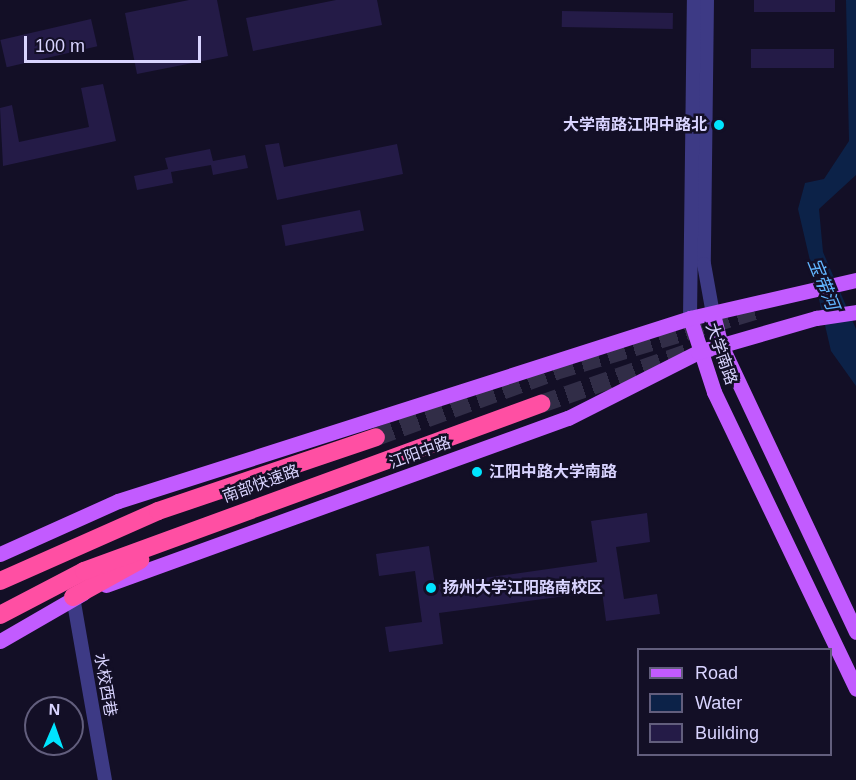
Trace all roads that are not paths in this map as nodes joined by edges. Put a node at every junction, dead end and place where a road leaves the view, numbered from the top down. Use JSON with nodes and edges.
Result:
{"nodes":[{"id":1,"x":694,"y":0,"type":"edge"},
{"id":2,"x":707,"y":0,"type":"edge"},
{"id":3,"x":851,"y":281,"type":"edge"},
{"id":4,"x":856,"y":312,"type":"edge"},
{"id":5,"x":713,"y":314,"type":"junction"},
{"id":6,"x":690,"y":318,"type":"junction"},
{"id":7,"x":721,"y":345,"type":"junction"},
{"id":8,"x":698,"y":352,"type":"junction"},
{"id":9,"x":541,"y":404,"type":"tunnel mouth"},
{"id":10,"x":376,"y":436,"type":"tunnel mouth"},
{"id":11,"x":360,"y":469,"type":"junction"},
{"id":12,"x":158,"y":511,"type":"junction"},
{"id":13,"x":0,"y":554,"type":"edge"},
{"id":14,"x":0,"y":573,"type":"edge"},
{"id":15,"x":0,"y":581,"type":"edge"},
{"id":16,"x":73,"y":597,"type":"junction"},
{"id":17,"x":0,"y":615,"type":"edge"},
{"id":18,"x":856,"y":632,"type":"edge"},
{"id":19,"x":0,"y":641,"type":"edge"},
{"id":20,"x":856,"y":689,"type":"edge"},
{"id":21,"x":105,"y":780,"type":"edge"}],
"edges":[{"from":1,"to":6,"type":"street","name":"大学南路"},
{"from":2,"to":5,"type":"street","name":"大学南路"},
{"from":3,"to":5,"type":"main road"},
{"from":4,"to":7,"type":"main road","name":"江阳中路"},
{"from":5,"to":6,"type":"main road"},
{"from":5,"to":7,"type":"main road","name":"大学南路"},
{"from":6,"to":8,"type":"main road","name":"大学南路"},
{"from":6,"to":13,"type":"main road"},
{"from":7,"to":8,"type":"main road","name":"江阳中路"},
{"from":7,"to":18,"type":"main road","name":"大学南路"},
{"from":8,"to":16,"type":"main road","name":"江阳中路"},
{"from":8,"to":20,"type":"main road","name":"大学南路"},
{"from":9,"to":11,"type":"highway","name":"南部快速路"},
{"from":10,"to":12,"type":"highway","name":"南部快速路"},
{"from":11,"to":16,"type":"highway"},
{"from":11,"to":17,"type":"highway","name":"南部快速路"},
{"from":12,"to":14,"type":"highway"},
{"from":12,"to":15,"type":"highway","name":"南部快速路"},
{"from":16,"to":19,"type":"main road","name":"江阳中路"},
{"from":16,"to":21,"type":"street","name":"水校西巷"}]}
